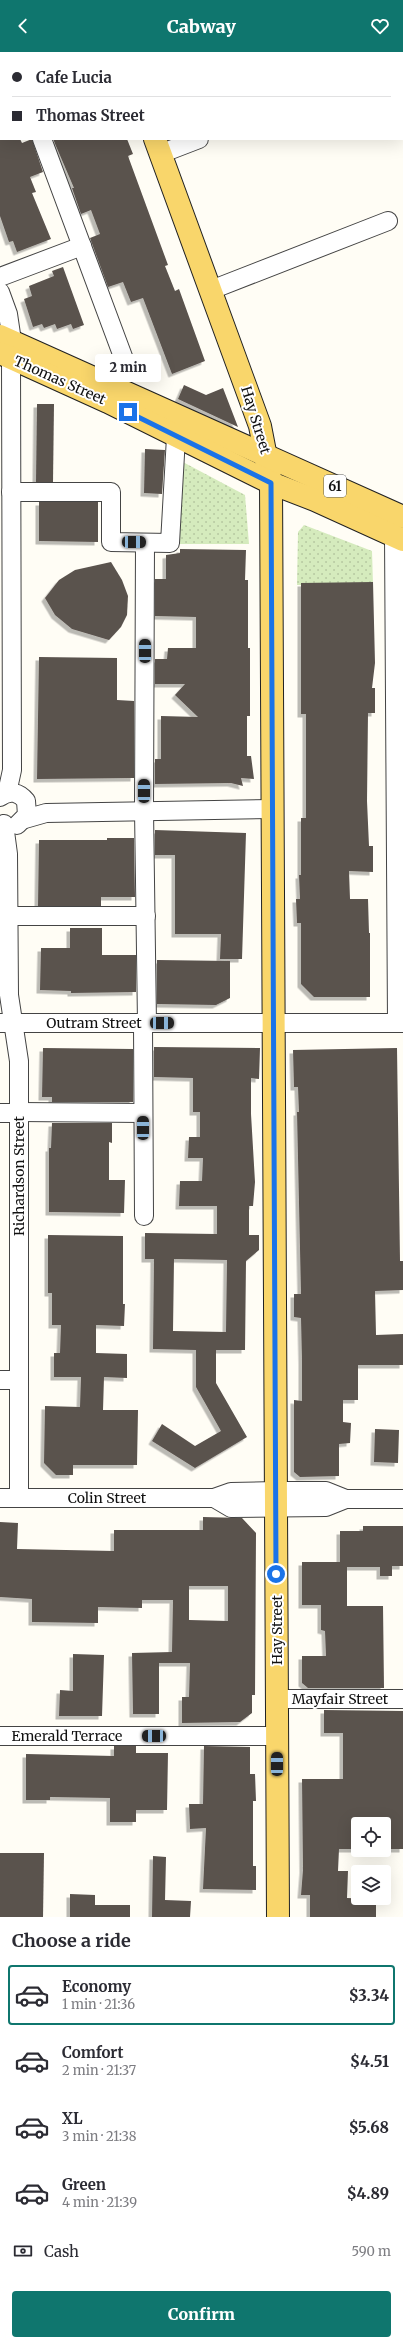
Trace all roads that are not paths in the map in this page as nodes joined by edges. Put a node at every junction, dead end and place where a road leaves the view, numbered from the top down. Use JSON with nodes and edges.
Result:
{"nodes":[{"id":1,"x":42,"y":140,"type":"edge"},
{"id":2,"x":193,"y":140,"type":"edge"},
{"id":3,"x":157,"y":146,"type":"edge"},
{"id":4,"x":388,"y":221,"type":"dead end"},
{"id":5,"x":82,"y":246,"type":"junction"},
{"id":6,"x":0,"y":277,"type":"edge"},
{"id":7,"x":210,"y":290,"type":"junction"},
{"id":8,"x":0,"y":292,"type":"edge"},
{"id":9,"x":6,"y":347,"type":"edge"},
{"id":10,"x":125,"y":362,"type":"dead end"},
{"id":11,"x":176,"y":437,"type":"junction"},
{"id":12,"x":6,"y":441,"type":"edge"},
{"id":13,"x":267,"y":455,"type":"junction"},
{"id":14,"x":271,"y":483,"type":"junction"},
{"id":15,"x":11,"y":492,"type":"junction"},
{"id":16,"x":403,"y":517,"type":"edge"},
{"id":17,"x":399,"y":538,"type":"edge"},
{"id":18,"x":145,"y":543,"type":"junction"},
{"id":19,"x":6,"y":690,"type":"edge"},
{"id":20,"x":399,"y":777,"type":"edge"},
{"id":21,"x":14,"y":798,"type":"edge"},
{"id":22,"x":273,"y":809,"type":"junction"},
{"id":23,"x":144,"y":810,"type":"junction"},
{"id":24,"x":46,"y":813,"type":"junction"},
{"id":25,"x":13,"y":822,"type":"edge"},
{"id":26,"x":4,"y":916,"type":"edge"},
{"id":27,"x":146,"y":916,"type":"junction"},
{"id":28,"x":7,"y":1023,"type":"edge"},
{"id":29,"x":400,"y":1023,"type":"edge"},
{"id":30,"x":145,"y":1024,"type":"junction"},
{"id":31,"x":274,"y":1024,"type":"junction"},
{"id":32,"x":19,"y":1112,"type":"junction"},
{"id":33,"x":0,"y":1113,"type":"edge"},
{"id":34,"x":143,"y":1113,"type":"junction"},
{"id":35,"x":144,"y":1216,"type":"dead end"},
{"id":36,"x":0,"y":1380,"type":"edge"},
{"id":37,"x":19,"y":1380,"type":"junction"},
{"id":38,"x":0,"y":1498,"type":"edge"},
{"id":39,"x":19,"y":1498,"type":"junction"},
{"id":40,"x":276,"y":1499,"type":"junction"},
{"id":41,"x":403,"y":1499,"type":"edge"},
{"id":42,"x":277,"y":1699,"type":"junction"},
{"id":43,"x":403,"y":1699,"type":"edge"},
{"id":44,"x":0,"y":1736,"type":"edge"},
{"id":45,"x":277,"y":1736,"type":"junction"},
{"id":46,"x":278,"y":1917,"type":"edge"}],
"edges":[{"from":1,"to":5,"type":"street"},
{"from":2,"to":3,"type":"street"},
{"from":3,"to":7,"type":"main road","name":"Hay Street"},
{"from":4,"to":7,"type":"street"},
{"from":5,"to":6,"type":"street"},
{"from":5,"to":10,"type":"street"},
{"from":7,"to":13,"type":"main road","name":"Hay Street"},
{"from":8,"to":9,"type":"street"},
{"from":9,"to":11,"type":"main road","name":"Thomas Street","number":"61"},
{"from":9,"to":12,"type":"street"},
{"from":9,"to":13,"type":"main road","name":"Thomas Street","number":"61"},
{"from":11,"to":14,"type":"main road","name":"Thomas Street","number":"61"},
{"from":11,"to":18,"type":"street"},
{"from":12,"to":15,"type":"street"},
{"from":13,"to":14,"type":"main road","name":"Hay Street"},
{"from":13,"to":16,"type":"main road","name":"Thomas Street","number":"61"},
{"from":14,"to":17,"type":"main road","name":"Thomas Street","number":"61"},
{"from":14,"to":22,"type":"main road","name":"Hay Street"},
{"from":15,"to":18,"type":"street"},
{"from":15,"to":19,"type":"street"},
{"from":17,"to":20,"type":"street"},
{"from":18,"to":23,"type":"street"},
{"from":19,"to":21,"type":"street"},
{"from":20,"to":29,"type":"street"},
{"from":21,"to":24,"type":"street"},
{"from":21,"to":25,"type":"street","name":"Richardson Street"},
{"from":22,"to":23,"type":"street"},
{"from":22,"to":31,"type":"main road","name":"Hay Street"},
{"from":23,"to":24,"type":"street"},
{"from":23,"to":27,"type":"street"},
{"from":24,"to":25,"type":"street"},
{"from":25,"to":26,"type":"street","name":"Richardson Street"},
{"from":26,"to":27,"type":"street"},
{"from":26,"to":28,"type":"street","name":"Richardson Street"},
{"from":27,"to":30,"type":"street"},
{"from":28,"to":30,"type":"street","name":"Outram Street"},
{"from":28,"to":32,"type":"street","name":"Richardson Street"},
{"from":29,"to":31,"type":"street","name":"Outram Street"},
{"from":30,"to":31,"type":"street","name":"Outram Street"},
{"from":30,"to":34,"type":"street"},
{"from":31,"to":40,"type":"main road","name":"Hay Street"},
{"from":32,"to":33,"type":"street"},
{"from":32,"to":34,"type":"street"},
{"from":32,"to":37,"type":"street","name":"Richardson Street"},
{"from":34,"to":35,"type":"street"},
{"from":36,"to":37,"type":"street"},
{"from":37,"to":39,"type":"street","name":"Richardson Street"},
{"from":38,"to":39,"type":"street","name":"Colin Street"},
{"from":39,"to":40,"type":"street","name":"Colin Street"},
{"from":40,"to":41,"type":"street","name":"Colin Street"},
{"from":40,"to":42,"type":"main road","name":"Hay Street"},
{"from":42,"to":43,"type":"street","name":"Mayfair Street"},
{"from":42,"to":45,"type":"main road","name":"Hay Street"},
{"from":44,"to":45,"type":"street","name":"Emerald Terrace"},
{"from":45,"to":46,"type":"main road","name":"Hay Street"}]}
